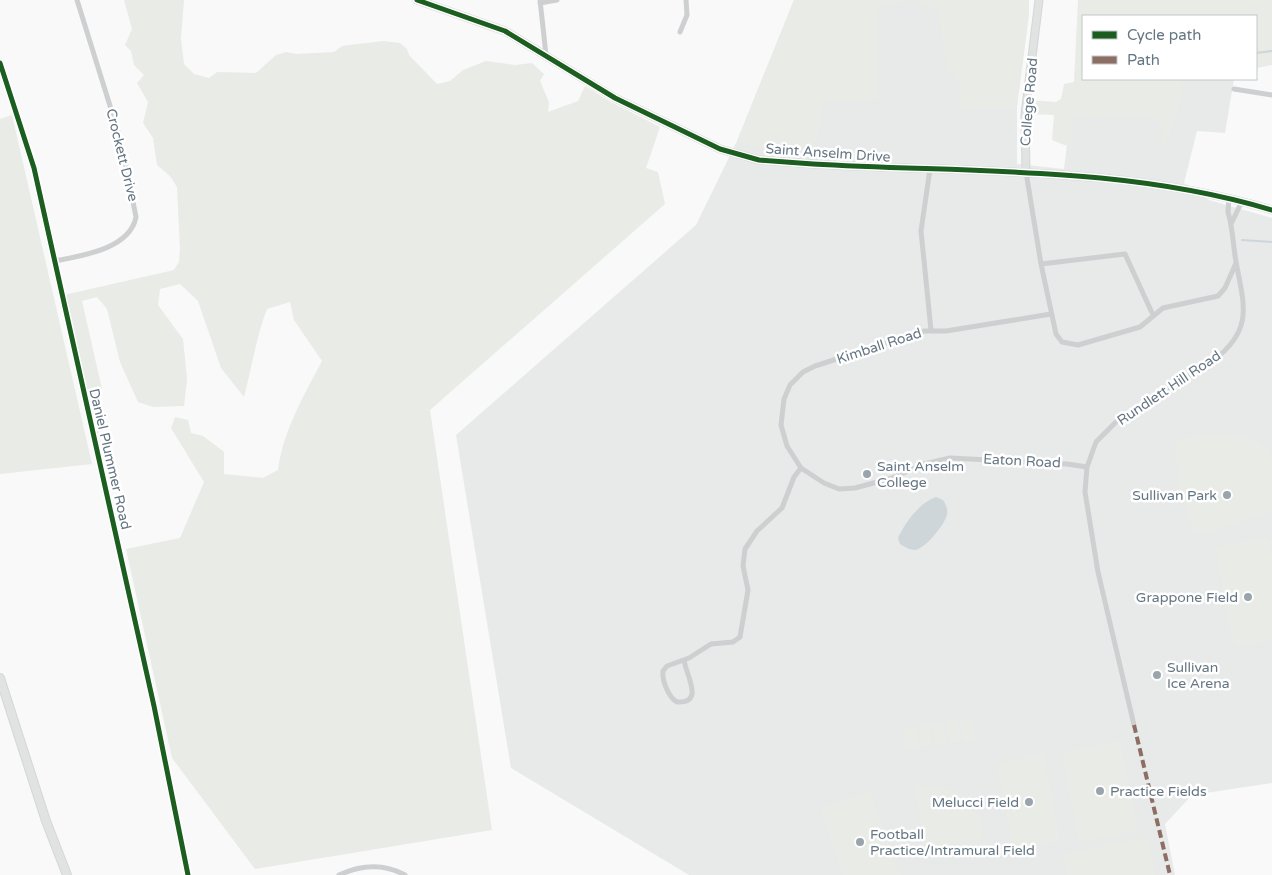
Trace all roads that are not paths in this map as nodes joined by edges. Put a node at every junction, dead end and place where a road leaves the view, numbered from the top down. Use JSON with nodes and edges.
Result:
{"nodes":[{"id":1,"x":77,"y":0,"type":"edge"},
{"id":2,"x":417,"y":0,"type":"edge"},
{"id":3,"x":557,"y":0,"type":"edge"},
{"id":4,"x":686,"y":0,"type":"edge"},
{"id":5,"x":1039,"y":0,"type":"edge"},
{"id":6,"x":540,"y":1,"type":"edge"},
{"id":7,"x":680,"y":32,"type":"dead end"},
{"id":8,"x":546,"y":55,"type":"junction"},
{"id":9,"x":0,"y":63,"type":"edge"},
{"id":10,"x":1234,"y":90,"type":"dead end"},
{"id":11,"x":1272,"y":95,"type":"edge"},
{"id":12,"x":930,"y":169,"type":"junction"},
{"id":13,"x":1026,"y":172,"type":"junction"},
{"id":14,"x":1228,"y":197,"type":"junction"},
{"id":15,"x":1242,"y":201,"type":"junction"},
{"id":16,"x":1272,"y":210,"type":"edge"},
{"id":17,"x":1232,"y":223,"type":"junction"},
{"id":18,"x":55,"y":261,"type":"junction"},
{"id":19,"x":1236,"y":262,"type":"junction"},
{"id":20,"x":1041,"y":264,"type":"junction"},
{"id":21,"x":1051,"y":314,"type":"junction"},
{"id":22,"x":1153,"y":315,"type":"junction"},
{"id":23,"x":931,"y":330,"type":"junction"},
{"id":24,"x":1087,"y":467,"type":"junction"},
{"id":25,"x":801,"y":468,"type":"junction"},
{"id":26,"x":684,"y":660,"type":"junction"},
{"id":27,"x":0,"y":678,"type":"edge"},
{"id":28,"x":1134,"y":725,"type":"dead end"},
{"id":29,"x":67,"y":875,"type":"edge"},
{"id":30,"x":188,"y":875,"type":"edge"},
{"id":31,"x":339,"y":875,"type":"edge"},
{"id":32,"x":405,"y":875,"type":"edge"}],
"edges":[{"from":1,"to":18,"type":"street","name":"Crockett Drive"},
{"from":2,"to":8,"type":"street","name":"Saint Anselm Drive"},
{"from":3,"to":6,"type":"street"},
{"from":4,"to":7,"type":"street"},
{"from":5,"to":13,"type":"street","name":"College Road"},
{"from":6,"to":8,"type":"street"},
{"from":8,"to":12,"type":"street","name":"Saint Anselm Drive"},
{"from":9,"to":18,"type":"street","name":"Daniel Plummer Road"},
{"from":10,"to":11,"type":"street"},
{"from":12,"to":13,"type":"street","name":"Saint Anselm Drive"},
{"from":12,"to":23,"type":"street","name":"Kimball Road"},
{"from":13,"to":14,"type":"street","name":"Saint Anselm Drive"},
{"from":13,"to":20,"type":"street","name":"College Road"},
{"from":14,"to":15,"type":"street","name":"Saint Anselm Drive"},
{"from":14,"to":17,"type":"street","name":"Rundlett Hill Road"},
{"from":15,"to":16,"type":"street","name":"Saint Anselm Drive"},
{"from":15,"to":17,"type":"street"},
{"from":17,"to":19,"type":"street","name":"Rundlett Hill Road"},
{"from":18,"to":30,"type":"street","name":"Daniel Plummer Road"},
{"from":19,"to":22,"type":"street","name":"College Road"},
{"from":19,"to":24,"type":"street","name":"Rundlett Hill Road"},
{"from":20,"to":21,"type":"street","name":"College Road"},
{"from":20,"to":22,"type":"street"},
{"from":21,"to":22,"type":"street","name":"College Road"},
{"from":21,"to":23,"type":"street"},
{"from":23,"to":25,"type":"street","name":"Kimball Road"},
{"from":24,"to":25,"type":"street","name":"Eaton Road"},
{"from":24,"to":28,"type":"street","name":"Rundlett Hill Road"},
{"from":25,"to":26,"type":"street"},
{"from":26,"to":26,"type":"street"},
{"from":27,"to":29,"type":"main road"},
{"from":31,"to":32,"type":"street"}]}
